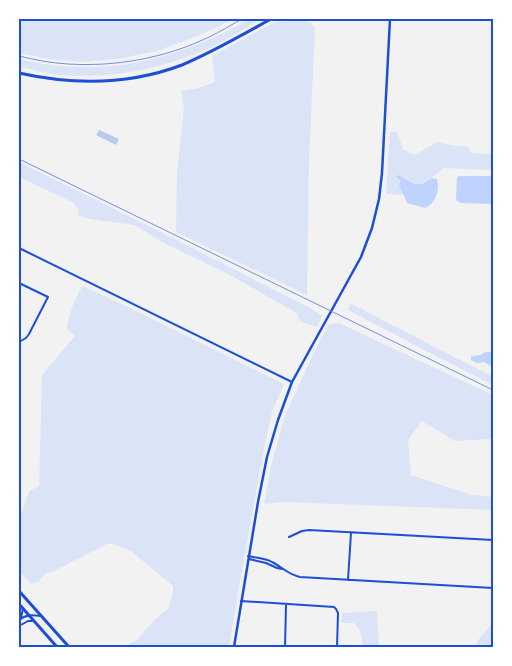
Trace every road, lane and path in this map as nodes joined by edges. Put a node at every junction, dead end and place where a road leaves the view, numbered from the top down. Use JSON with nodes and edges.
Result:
{"nodes":[{"id":1,"x":271,"y":19,"type":"edge"},
{"id":2,"x":390,"y":19,"type":"edge"},
{"id":3,"x":19,"y":73,"type":"edge"},
{"id":4,"x":19,"y":248,"type":"edge"},
{"id":5,"x":19,"y":283,"type":"edge"},
{"id":6,"x":19,"y":342,"type":"edge"},
{"id":7,"x":292,"y":382,"type":"junction"},
{"id":8,"x":351,"y":533,"type":"junction"},
{"id":9,"x":289,"y":537,"type":"dead end"},
{"id":10,"x":493,"y":540,"type":"edge"},
{"id":11,"x":248,"y":558,"type":"junction"},
{"id":12,"x":348,"y":580,"type":"junction"},
{"id":13,"x":493,"y":588,"type":"edge"},
{"id":14,"x":19,"y":591,"type":"edge"},
{"id":15,"x":241,"y":601,"type":"junction"},
{"id":16,"x":19,"y":604,"type":"edge"},
{"id":17,"x":286,"y":604,"type":"junction"},
{"id":18,"x":23,"y":608,"type":"junction"},
{"id":19,"x":29,"y":615,"type":"junction"},
{"id":20,"x":42,"y":616,"type":"junction"},
{"id":21,"x":20,"y":619,"type":"edge"},
{"id":22,"x":35,"y":622,"type":"junction"},
{"id":23,"x":19,"y":626,"type":"edge"},
{"id":24,"x":57,"y":647,"type":"edge"},
{"id":25,"x":69,"y":647,"type":"edge"},
{"id":26,"x":234,"y":647,"type":"edge"},
{"id":27,"x":285,"y":647,"type":"edge"},
{"id":28,"x":337,"y":647,"type":"edge"}],
"edges":[{"from":1,"to":3,"type":"main road"},
{"from":2,"to":7,"type":"street"},
{"from":4,"to":7,"type":"street"},
{"from":5,"to":6,"type":"street"},
{"from":7,"to":11,"type":"street"},
{"from":8,"to":9,"type":"street"},
{"from":8,"to":10,"type":"street"},
{"from":8,"to":12,"type":"street"},
{"from":11,"to":12,"type":"street"},
{"from":11,"to":15,"type":"street"},
{"from":12,"to":13,"type":"street"},
{"from":14,"to":20,"type":"main road"},
{"from":15,"to":17,"type":"street"},
{"from":15,"to":26,"type":"street"},
{"from":16,"to":18,"type":"main road"},
{"from":17,"to":27,"type":"street"},
{"from":17,"to":28,"type":"street"},
{"from":18,"to":19,"type":"main road"},
{"from":18,"to":21,"type":"street"},
{"from":19,"to":20,"type":"street"},
{"from":19,"to":21,"type":"street"},
{"from":19,"to":22,"type":"main road"},
{"from":20,"to":25,"type":"main road"},
{"from":22,"to":23,"type":"street"},
{"from":22,"to":24,"type":"main road"}]}
